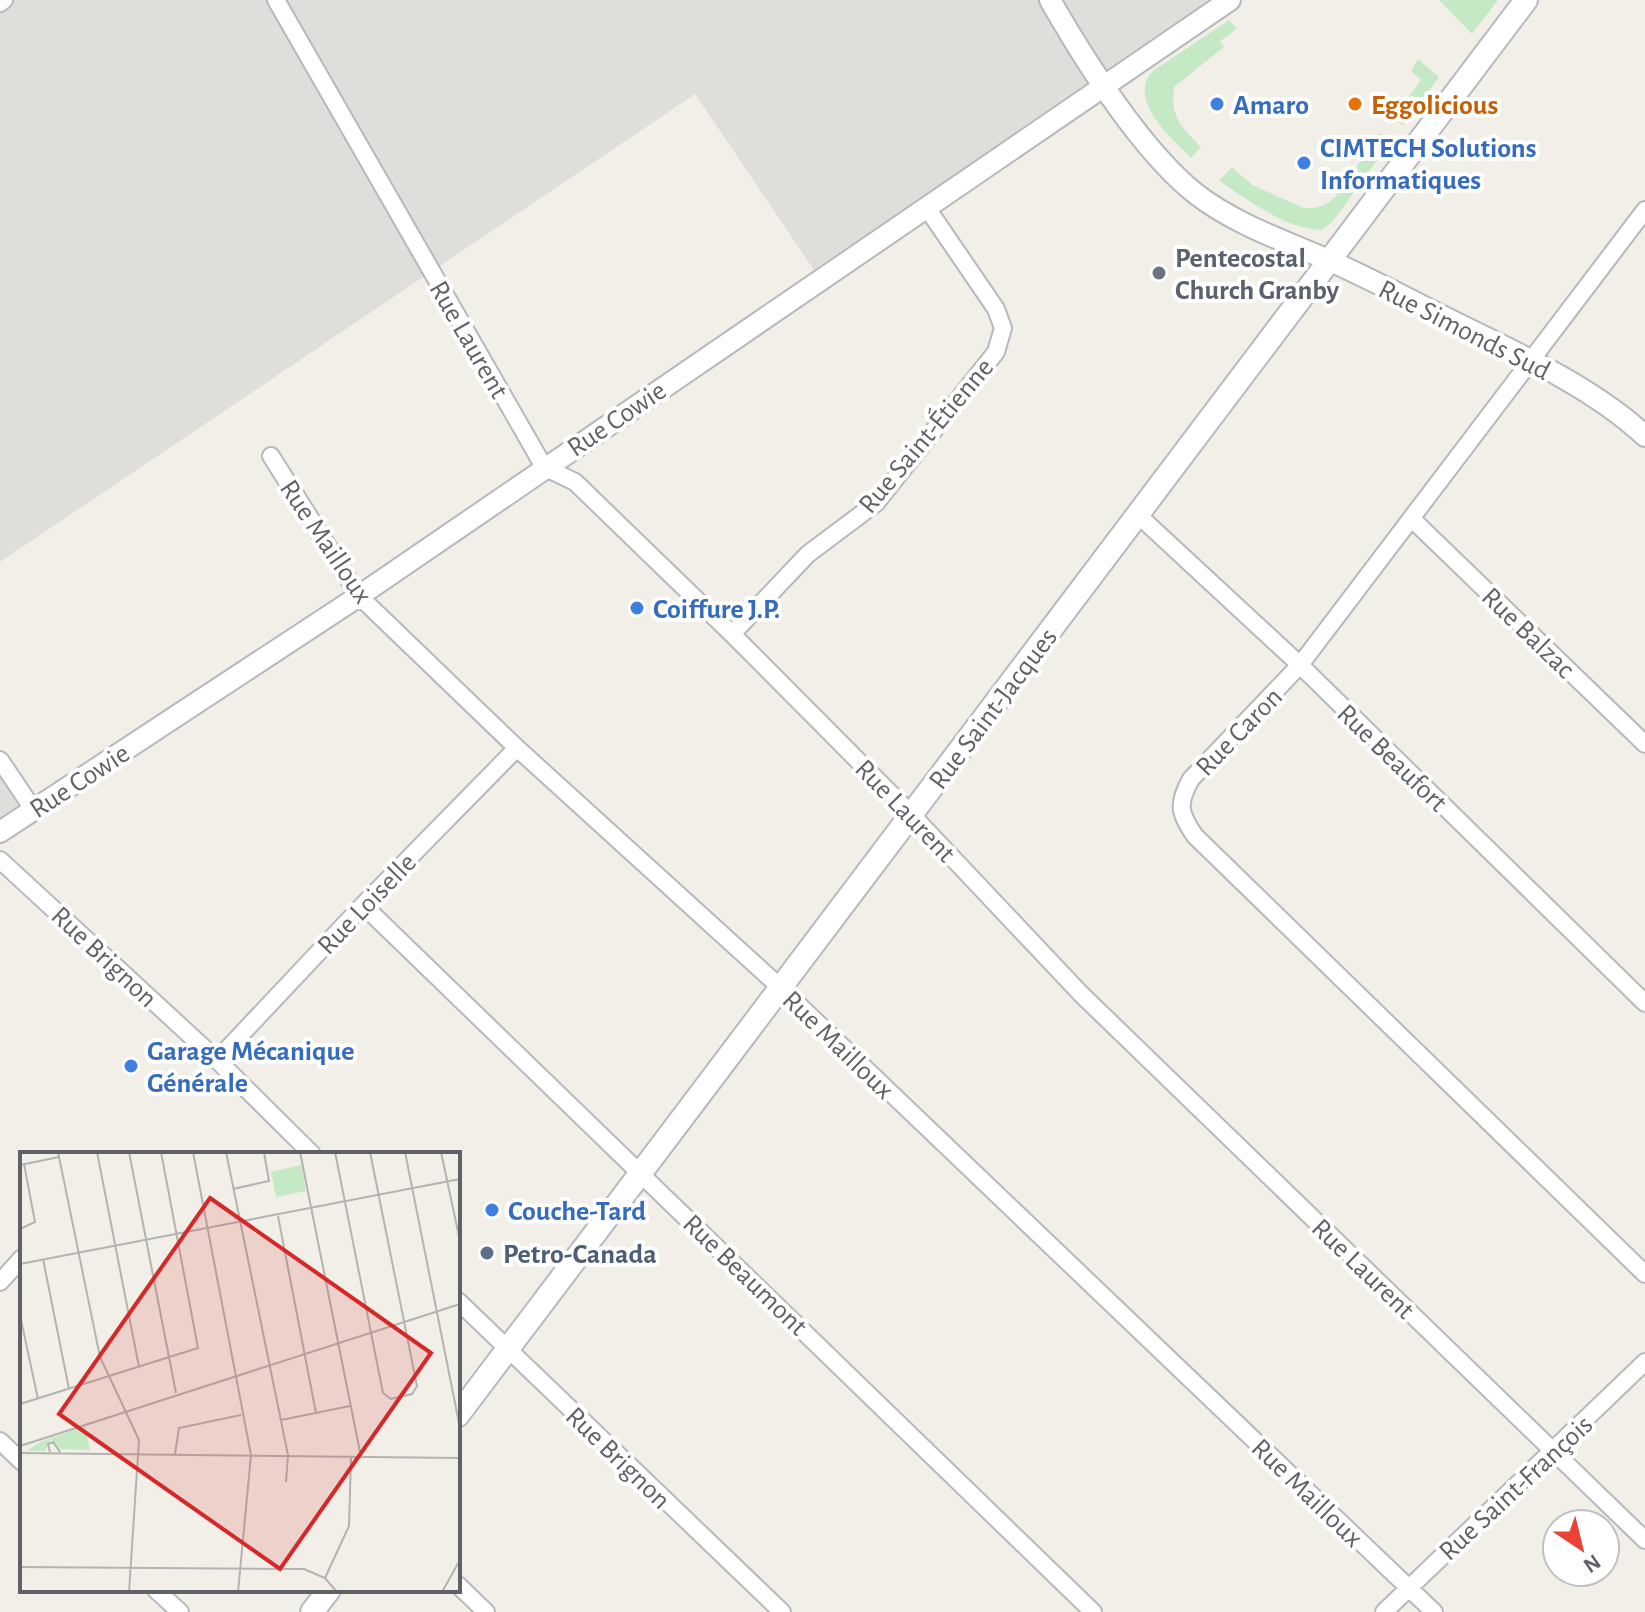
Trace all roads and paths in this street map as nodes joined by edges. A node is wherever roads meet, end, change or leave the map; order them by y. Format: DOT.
graph roads {
  1 [pos="276,0"];
  2 [pos="1050,0"];
  3 [pos="1230,0"];
  4 [pos="1526,0"];
  5 [pos="1105,85"];
  6 [pos="927,208"];
  7 [pos="1645,210"];
  8 [pos="1329,260"];
  9 [pos="1531,360"];
  10 [pos="1645,436"];
  11 [pos="271,456"];
  12 [pos="544,467"];
  13 [pos="1137,514"];
  14 [pos="1412,519"];
  15 [pos="359,596"];
  16 [pos="732,634"];
  17 [pos="1300,665"];
  18 [pos="1645,744"];
  19 [pos="517,748"];
  20 [pos="0,760"];
  21 [pos="33,809"];
  22 [pos="912,815"];
  23 [pos="0,832"];
  24 [pos="0,860"];
  25 [pos="363,905"];
  26 [pos="782,989"];
  27 [pos="1645,1003"];
  28 [pos="217,1060"];
  29 [pos="310,1152"];
  30 [pos="642,1173"];
  31 [pos="20,1260"];
  32 [pos="1645,1274"];
  33 [pos="0,1282"];
  34 [pos="460,1303"];
  35 [pos="506,1350"];
  36 [pos="1645,1362"];
  37 [pos="460,1412"];
  38 [pos="0,1441"];
  39 [pos="1554,1452"];
  40 [pos="20,1460"];
  41 [pos="1645,1540"];
  42 [pos="460,1587"];
  43 [pos="1408,1587"];
  44 [pos="158,1592"];
  45 [pos="327,1592"];
  46 [pos="180,1612"];
  47 [pos="312,1612"];
  48 [pos="486,1612"];
  49 [pos="782,1612"];
  50 [pos="1093,1612"];
  51 [pos="1384,1612"];
  52 [pos="1434,1612"];
  1 -- 12 [label="street, Rue Laurent"];
  2 -- 5 [label="street, Rue Simonds Sud"];
  3 -- 5 [label="street, Rue Cowie"];
  4 -- 8 [label="main road, Rue Saint-Jacques"];
  5 -- 6 [label="street, Rue Cowie"];
  5 -- 8 [label="street, Rue Simonds Sud"];
  6 -- 12 [label="street, Rue Cowie"];
  6 -- 16 [label="street, Rue Saint-Étienne"];
  7 -- 9 [label="street, Rue Caron"];
  8 -- 9 [label="street, Rue Simonds Sud"];
  8 -- 13 [label="main road, Rue Saint-Jacques"];
  9 -- 10 [label="street, Rue Simonds Sud"];
  9 -- 14 [label="street, Rue Caron"];
  11 -- 15 [label="street, Rue Mailloux"];
  12 -- 15 [label="street, Rue Cowie"];
  12 -- 16 [label="street, Rue Laurent"];
  13 -- 17 [label="street, Rue Beaufort"];
  13 -- 22 [label="main road, Rue Saint-Jacques"];
  14 -- 17 [label="street, Rue Caron"];
  14 -- 18 [label="street, Rue Balzac"];
  15 -- 19 [label="street, Rue Mailloux"];
  15 -- 21 [label="street, Rue Cowie"];
  16 -- 22 [label="street, Rue Laurent"];
  17 -- 27 [label="street, Rue Beaufort"];
  17 -- 32 [label="street, Rue Caron"];
  19 -- 25 [label="street, Rue Loiselle"];
  19 -- 26 [label="street, Rue Mailloux"];
  20 -- 21 [label="street"];
  21 -- 23 [label="street, Rue Cowie"];
  22 -- 26 [label="main road, Rue Saint-Jacques"];
  22 -- 39 [label="street, Rue Laurent"];
  24 -- 28 [label="street, Rue Brignon"];
  25 -- 28 [label="street, Rue Loiselle"];
  25 -- 30 [label="street, Rue Beaumont"];
  26 -- 30 [label="main road, Rue Saint-Jacques"];
  26 -- 43 [label="street, Rue Mailloux"];
  28 -- 29 [label="street, Rue Brignon"];
  30 -- 35 [label="main road, Rue Saint-Jacques"];
  30 -- 50 [label="street, Rue Beaumont"];
  31 -- 33 [label="street"];
  34 -- 35 [label="street, Rue Brignon"];
  35 -- 37 [label="main road, Rue Saint-Jacques"];
  35 -- 49 [label="street, Rue Brignon"];
  36 -- 39 [label="street, Rue Saint-François"];
  38 -- 40 [label="street"];
  39 -- 41 [label="street, Rue Laurent"];
  39 -- 43 [label="street, Rue Saint-François"];
  42 -- 48 [label="street"];
  43 -- 51 [label="street, Rue Saint-François"];
  43 -- 52 [label="street, Rue Mailloux"];
  44 -- 46 [label="street"];
  45 -- 47 [label="main road"];
}
